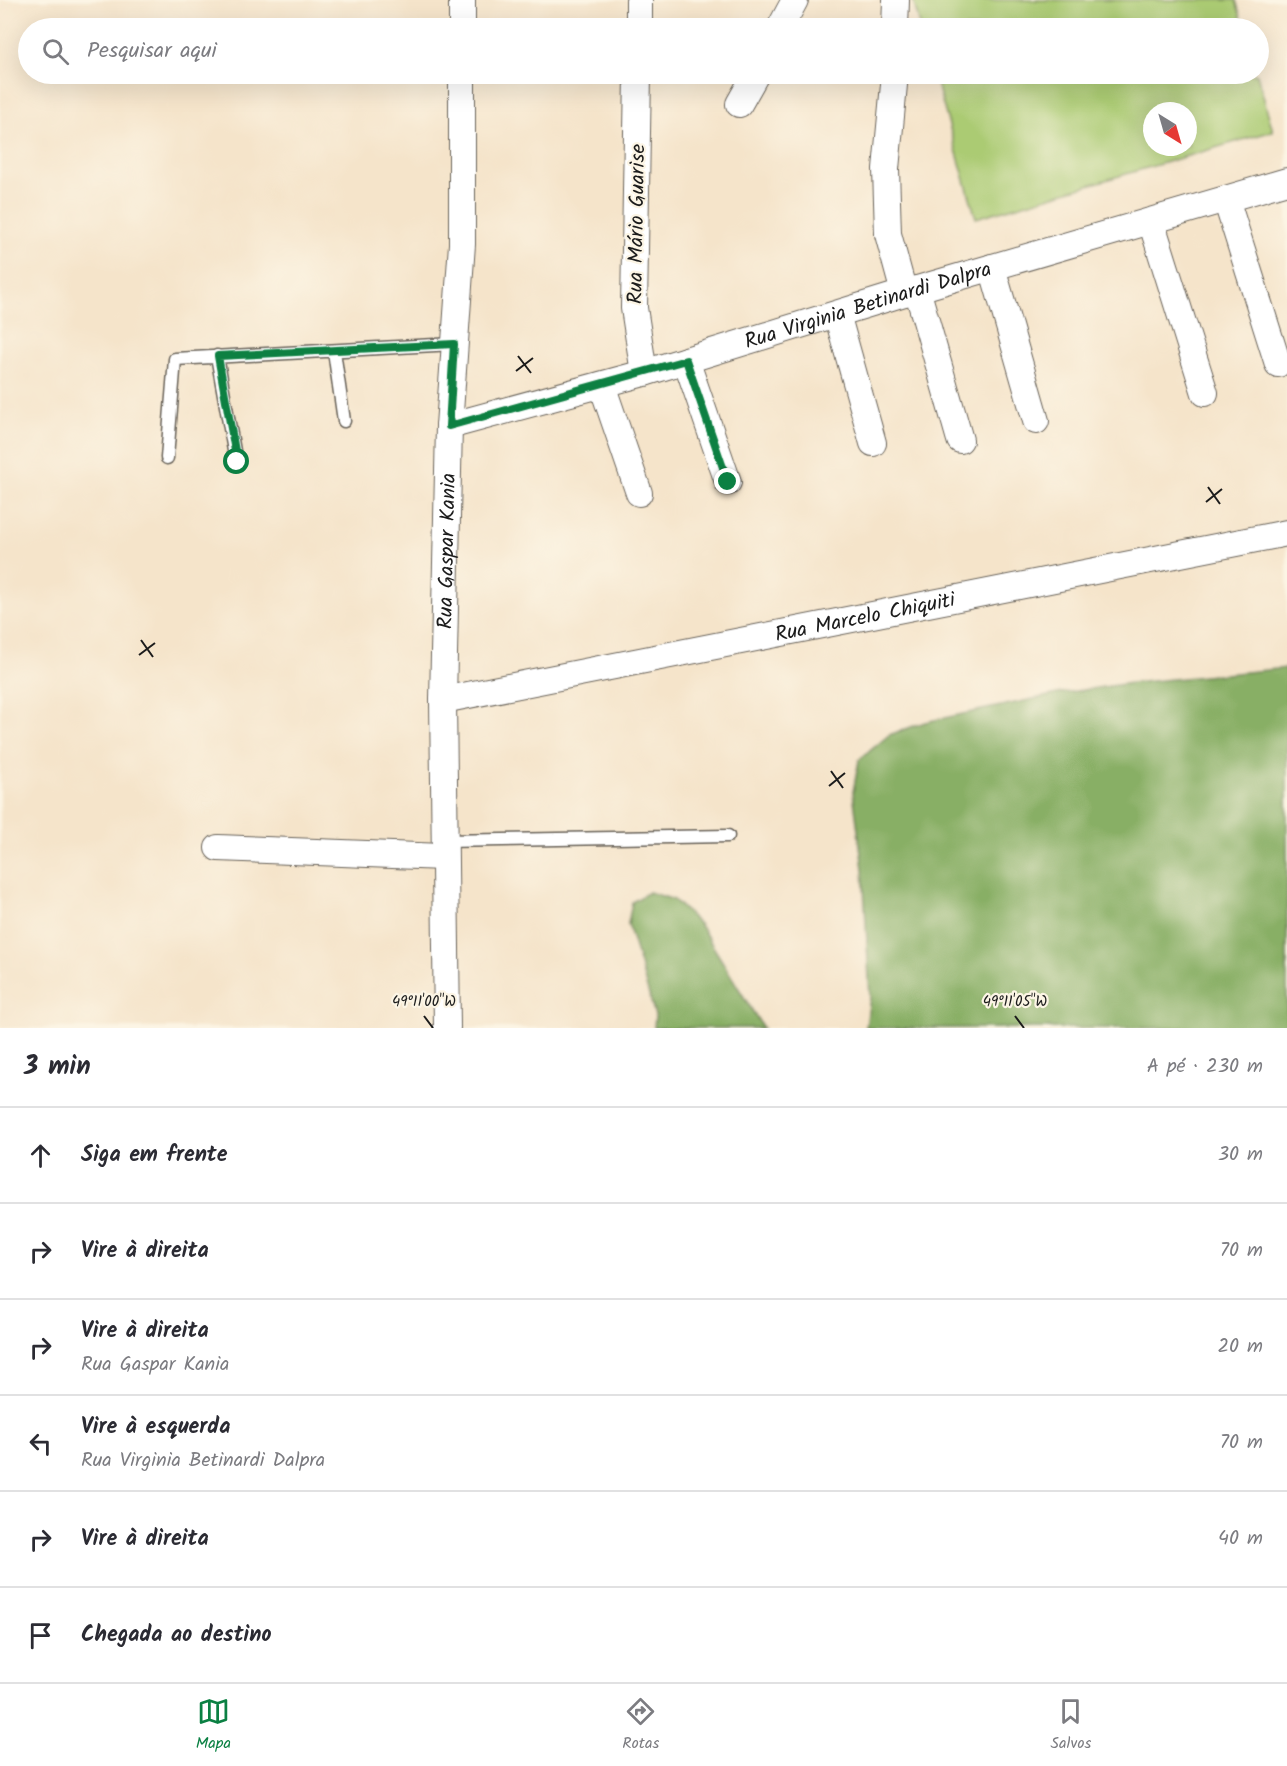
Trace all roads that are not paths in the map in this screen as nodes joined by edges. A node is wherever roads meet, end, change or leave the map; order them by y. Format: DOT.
graph roads {
  1 [pos="462,0"];
  2 [pos="639,0"];
  3 [pos="795,0"];
  4 [pos="896,0"];
  5 [pos="462,18"];
  6 [pos="639,18"];
  7 [pos="785,18"];
  8 [pos="896,18"];
  9 [pos="462,84"];
  10 [pos="638,84"];
  11 [pos="750,84"];
  12 [pos="894,84"];
  13 [pos="739,104"];
  14 [pos="1287,181"];
  15 [pos="1226,199"];
  16 [pos="1151,221"];
  17 [pos="992,267"];
  18 [pos="910,291"];
  19 [pos="837,314"];
  20 [pos="454,344"];
  21 [pos="334,351"];
  22 [pos="218,356"];
  23 [pos="686,360"];
  24 [pos="1278,364"];
  25 [pos="644,373"];
  26 [pos="602,385"];
  27 [pos="1205,393"];
  28 [pos="1036,421"];
  29 [pos="344,422"];
  30 [pos="449,426"];
  31 [pos="960,440"];
  32 [pos="873,443"];
  33 [pos="167,458"];
  34 [pos="237,462"];
  35 [pos="728,482"];
  36 [pos="639,493"];
  37 [pos="1287,533"];
  38 [pos="443,700"];
  39 [pos="728,836"];
  40 [pos="218,848"];
  41 [pos="443,849"];
  42 [pos="447,1028"];
  1 -- 5 [label="street"];
  2 -- 6 [label="street"];
  3 -- 7 [label="street"];
  4 -- 8 [label="street"];
  9 -- 20 [label="street, Rua Gaspar Kania"];
  10 -- 25 [label="street, Rua Mário Guarise"];
  11 -- 13 [label="street"];
  12 -- 18 [label="street"];
  14 -- 15 [label="street, Rua Virginia Betinardi Dalpra"];
  15 -- 16 [label="street, Rua Virginia Betinardi Dalpra"];
  15 -- 24 [label="street"];
  16 -- 17 [label="street, Rua Virginia Betinardi Dalpra"];
  16 -- 27 [label="street"];
  17 -- 18 [label="street, Rua Virginia Betinardi Dalpra"];
  17 -- 28 [label="street"];
  18 -- 19 [label="street, Rua Virginia Betinardi Dalpra"];
  18 -- 31 [label="street"];
  19 -- 23 [label="street, Rua Virginia Betinardi Dalpra"];
  19 -- 32 [label="street"];
  20 -- 21 [label="lane"];
  20 -- 30 [label="street, Rua Gaspar Kania"];
  21 -- 22 [label="lane"];
  21 -- 29 [label="lane"];
  22 -- 33 [label="lane"];
  22 -- 34 [label="lane"];
  23 -- 25 [label="street, Rua Virginia Betinardi Dalpra"];
  23 -- 35 [label="street"];
  25 -- 26 [label="street, Rua Virginia Betinardi Dalpra"];
  26 -- 30 [label="street, Rua Virginia Betinardi Dalpra"];
  26 -- 36 [label="street"];
  30 -- 38 [label="street, Rua Gaspar Kania"];
  37 -- 38 [label="street, Rua Marcelo Chiquiti"];
  38 -- 41 [label="street, Rua Gaspar Kania"];
  39 -- 41 [label="lane"];
  40 -- 41 [label="street"];
  41 -- 42 [label="street, Rua Gaspar Kania"];
}
